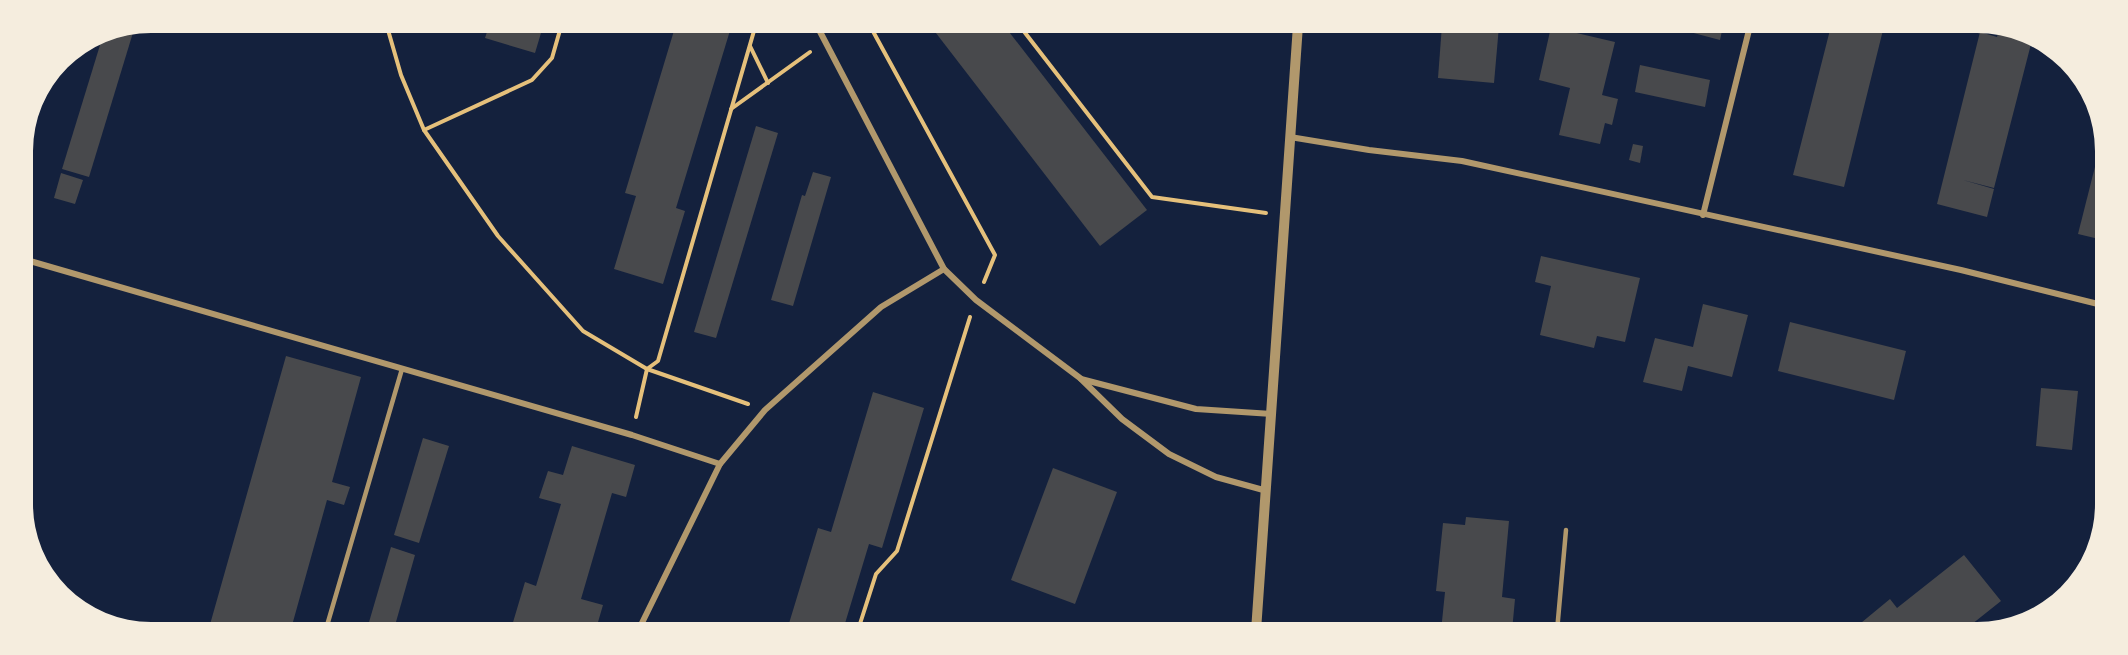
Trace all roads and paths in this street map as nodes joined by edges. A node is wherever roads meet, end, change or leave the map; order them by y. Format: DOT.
graph roads {
  1 [pos="389,33"];
  2 [pos="559,33"];
  3 [pos="753,33"];
  4 [pos="821,33"];
  5 [pos="874,33"];
  6 [pos="1027,33"];
  7 [pos="1297,33"];
  8 [pos="1748,33"];
  9 [pos="826,43"];
  10 [pos="749,45"];
  11 [pos="768,83"];
  12 [pos="730,110"];
  13 [pos="424,130"];
  14 [pos="1288,136"];
  15 [pos="1703,215"];
  16 [pos="1286,216"];
  17 [pos="33,262"];
  18 [pos="944,269"];
  19 [pos="976,300"];
  20 [pos="2095,303"];
  21 [pos="402,369"];
  22 [pos="648,369"];
  23 [pos="1080,378"];
  24 [pos="765,410"];
  25 [pos="1272,414"];
  26 [pos="632,435"];
  27 [pos="720,464"];
  28 [pos="1267,492"];
  29 [pos="1566,530"];
  30 [pos="328,622"];
  31 [pos="642,622"];
  32 [pos="861,622"];
  33 [pos="1257,622"];
  34 [pos="1558,622"];
  1 -- 13 [label="path"];
  2 -- 13 [label="path"];
  3 -- 10 [label="path"];
  4 -- 9 [label="street"];
  5 -- 19 [label="path"];
  6 -- 16 [label="path"];
  7 -- 14 [label="street"];
  8 -- 15 [label="street"];
  9 -- 11 [label="path"];
  9 -- 18 [label="street"];
  10 -- 11 [label="path"];
  10 -- 12 [label="path"];
  11 -- 12 [label="path"];
  12 -- 22 [label="path"];
  13 -- 22 [label="path"];
  14 -- 15 [label="street"];
  14 -- 16 [label="street"];
  15 -- 20 [label="street"];
  16 -- 25 [label="street"];
  17 -- 21 [label="street"];
  18 -- 19 [label="street"];
  18 -- 24 [label="street"];
  19 -- 23 [label="street"];
  19 -- 32 [label="path"];
  21 -- 26 [label="street"];
  21 -- 30 [label="lane"];
  22 -- 24 [label="path"];
  22 -- 26 [label="path"];
  23 -- 25 [label="street"];
  23 -- 28 [label="street"];
  24 -- 27 [label="street"];
  25 -- 28 [label="street"];
  26 -- 27 [label="street"];
  27 -- 31 [label="street"];
  28 -- 33 [label="street"];
  29 -- 34 [label="lane"];
}
